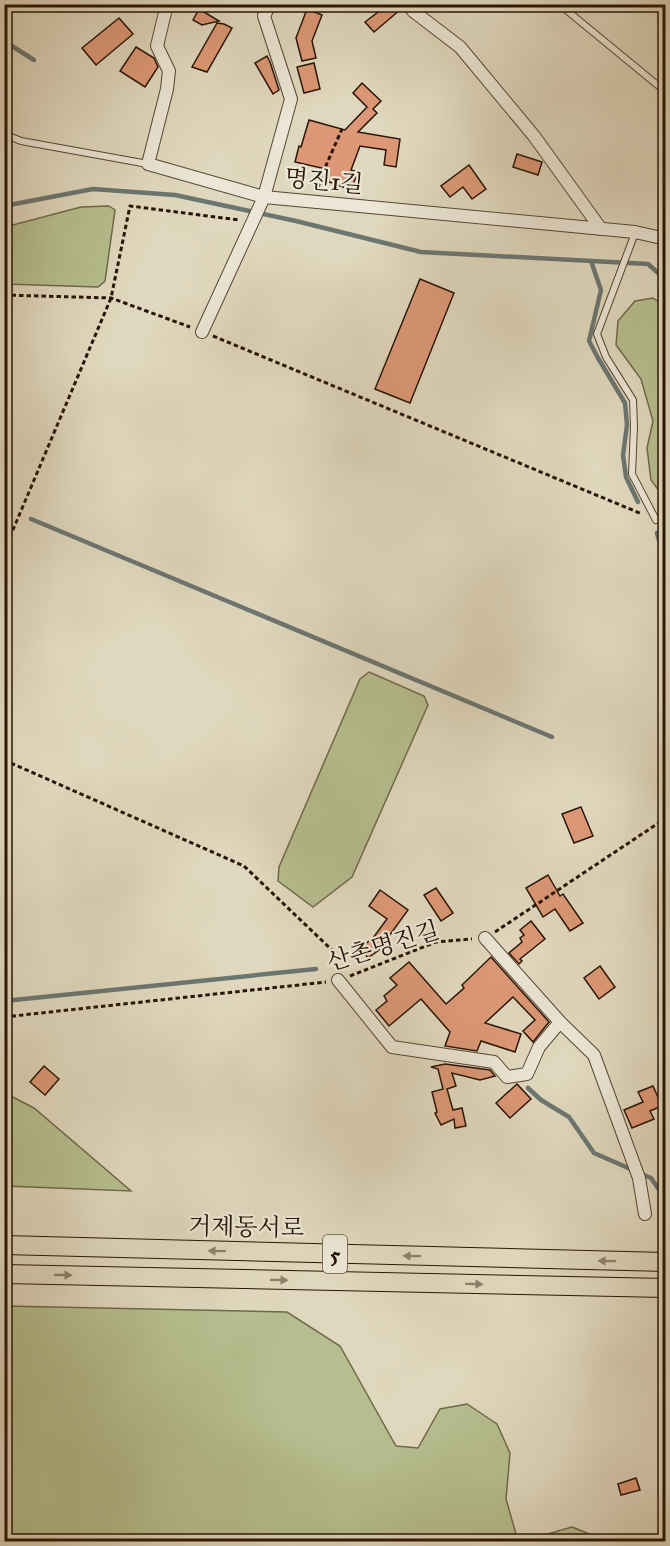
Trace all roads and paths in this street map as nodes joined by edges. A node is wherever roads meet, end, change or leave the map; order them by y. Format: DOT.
graph roads {
  1 [pos="167,4"];
  2 [pos="270,4"];
  3 [pos="408,4"];
  4 [pos="559,4"];
  5 [pos="666,92"];
  6 [pos="342,129"];
  7 [pos="4,134"];
  8 [pos="148,164"];
  9 [pos="264,197"];
  10 [pos="314,202"];
  11 [pos="253,221"];
  12 [pos="601,229"];
  13 [pos="635,232"];
  14 [pos="666,239"];
  15 [pos="4,295"];
  16 [pos="111,298"];
  17 [pos="202,332"];
  18 [pos="656,520"];
  19 [pos="4,550"];
  20 [pos="4,760"];
  21 [pos="666,818"];
  22 [pos="485,938"];
  23 [pos="338,980"];
  24 [pos="4,1017"];
  25 [pos="560,1022"];
  26 [pos="645,1214"];
  27 [pos="4,1245"];
  28 [pos="666,1262"];
  29 [pos="4,1274"];
  30 [pos="666,1288"];
  1 -- 8 [label="street"];
  2 -- 9 [label="street"];
  3 -- 12 [label="street"];
  4 -- 5 [label="lane"];
  6 -- 10 [label="path"];
  7 -- 8 [label="lane"];
  8 -- 9 [label="street, 명진1길"];
  9 -- 10 [label="street, 명진1길"];
  9 -- 11 [label="street"];
  10 -- 12 [label="street, 명진1길"];
  11 -- 16 [label="path"];
  11 -- 17 [label="street"];
  12 -- 13 [label="street, 명진1길"];
  13 -- 14 [label="street, 명진1길"];
  13 -- 18 [label="lane"];
  15 -- 16 [label="path"];
  16 -- 17 [label="path"];
  16 -- 19 [label="path"];
  17 -- 18 [label="path"];
  20 -- 23 [label="path"];
  21 -- 22 [label="path, 산촌명진길"];
  22 -- 23 [label="path, 산촌명진길"];
  22 -- 25 [label="street"];
  23 -- 24 [label="path, 산촌명진길"];
  23 -- 25 [label="street"];
  25 -- 26 [label="street"];
  28 -- 27 [label="main road, 거제동서로 / 5, one-way"];
  29 -- 30 [label="main road, 5, one-way"];
}
